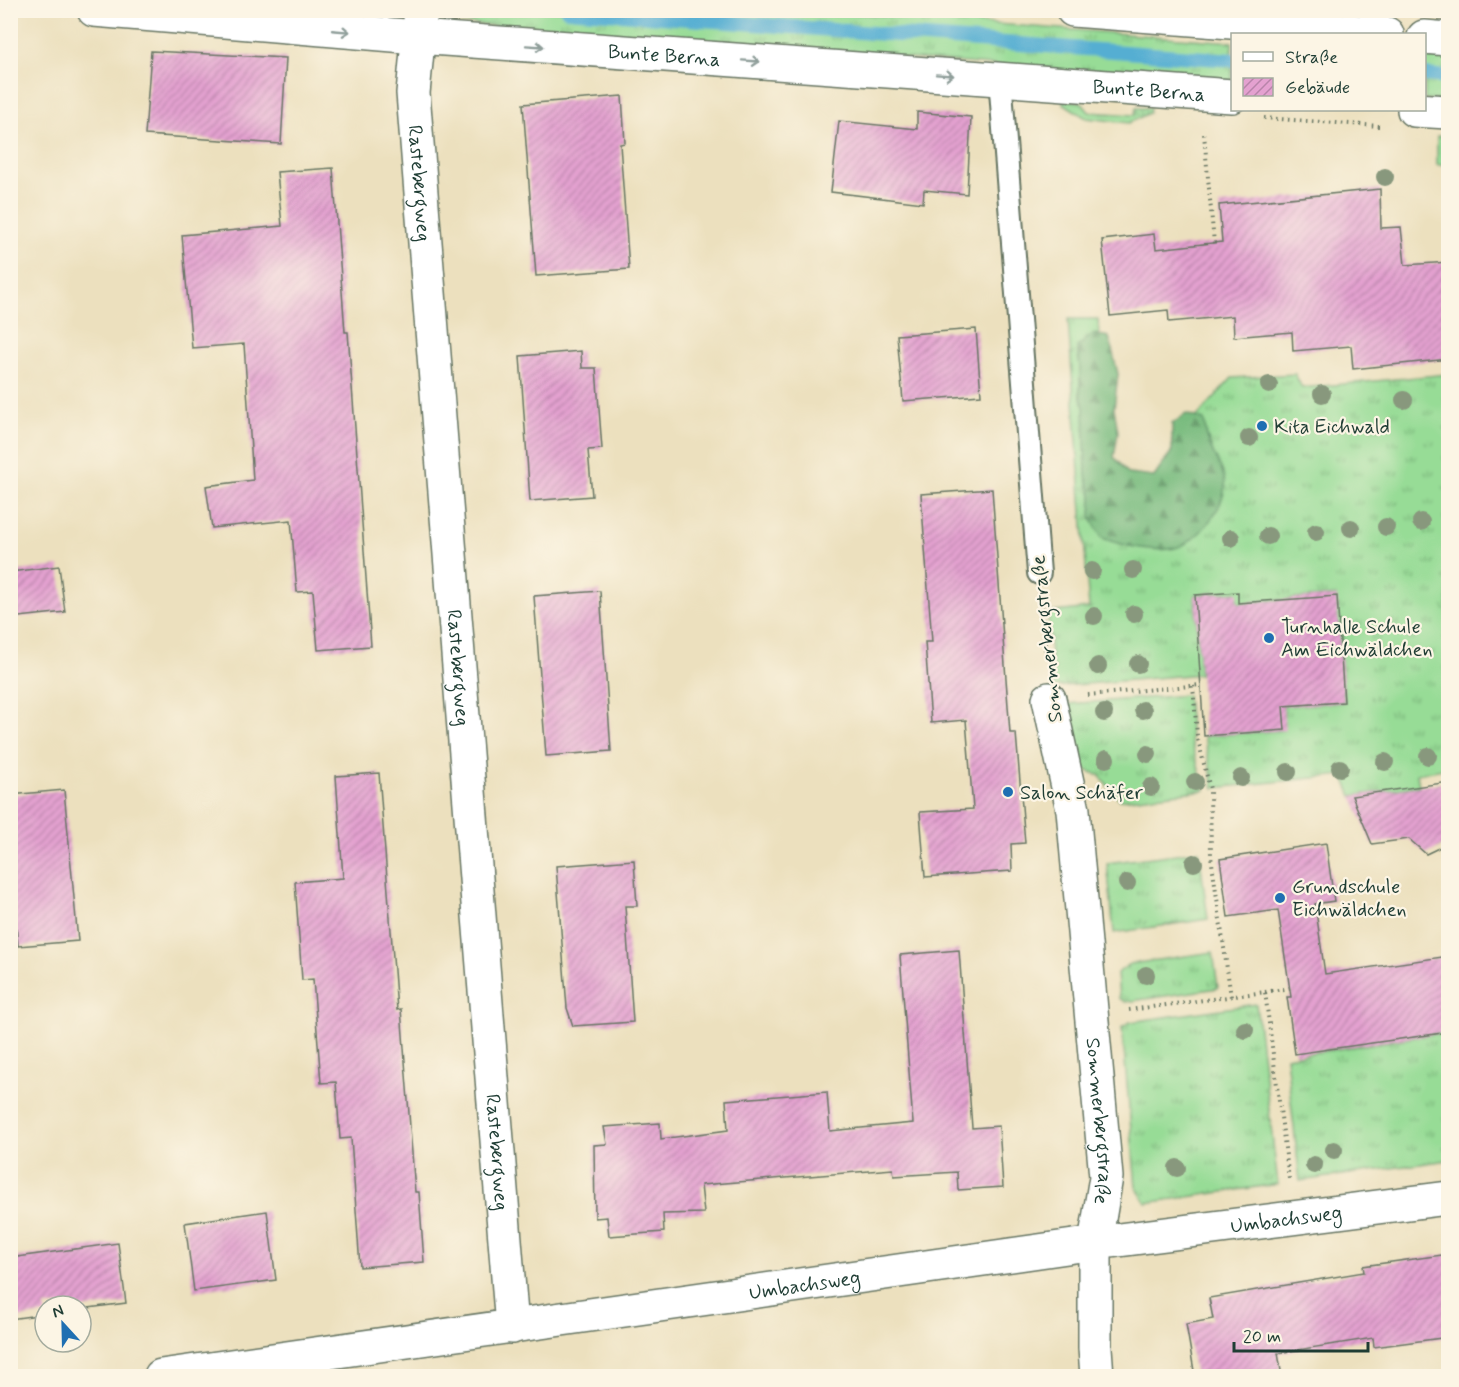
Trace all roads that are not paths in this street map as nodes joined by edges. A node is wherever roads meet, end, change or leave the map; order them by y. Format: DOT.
graph roads {
  1 [pos="94,10"];
  2 [pos="1073,10"];
  3 [pos="419,22"];
  4 [pos="1374,33"];
  5 [pos="1426,37"];
  6 [pos="1449,39"];
  7 [pos="1000,78"];
  8 [pos="1231,96"];
  9 [pos="1426,111"];
  10 [pos="1449,112"];
  11 [pos="1039,573"];
  12 [pos="1049,699"];
  13 [pos="1449,1198"];
  14 [pos="1095,1243"];
  15 [pos="512,1327"];
  16 [pos="160,1377"];
  17 [pos="1097,1377"];
  1 -- 3 [label="street, Bunte Berna, one-way"];
  2 -- 4 [label="street"];
  3 -- 7 [label="street, Bunte Berna, one-way"];
  3 -- 15 [label="street, Rastebergweg"];
  5 -- 6 [label="street"];
  7 -- 8 [label="street, Bunte Berna"];
  7 -- 11 [label="lane, Sommerbergstraße"];
  9 -- 10 [label="street"];
  12 -- 14 [label="street, Sommerbergstraße"];
  13 -- 14 [label="street, Umbachsweg"];
  14 -- 15 [label="street, Umbachsweg"];
  14 -- 17 [label="street, Sommerbergstraße"];
  15 -- 16 [label="street, Umbachsweg"];
}
